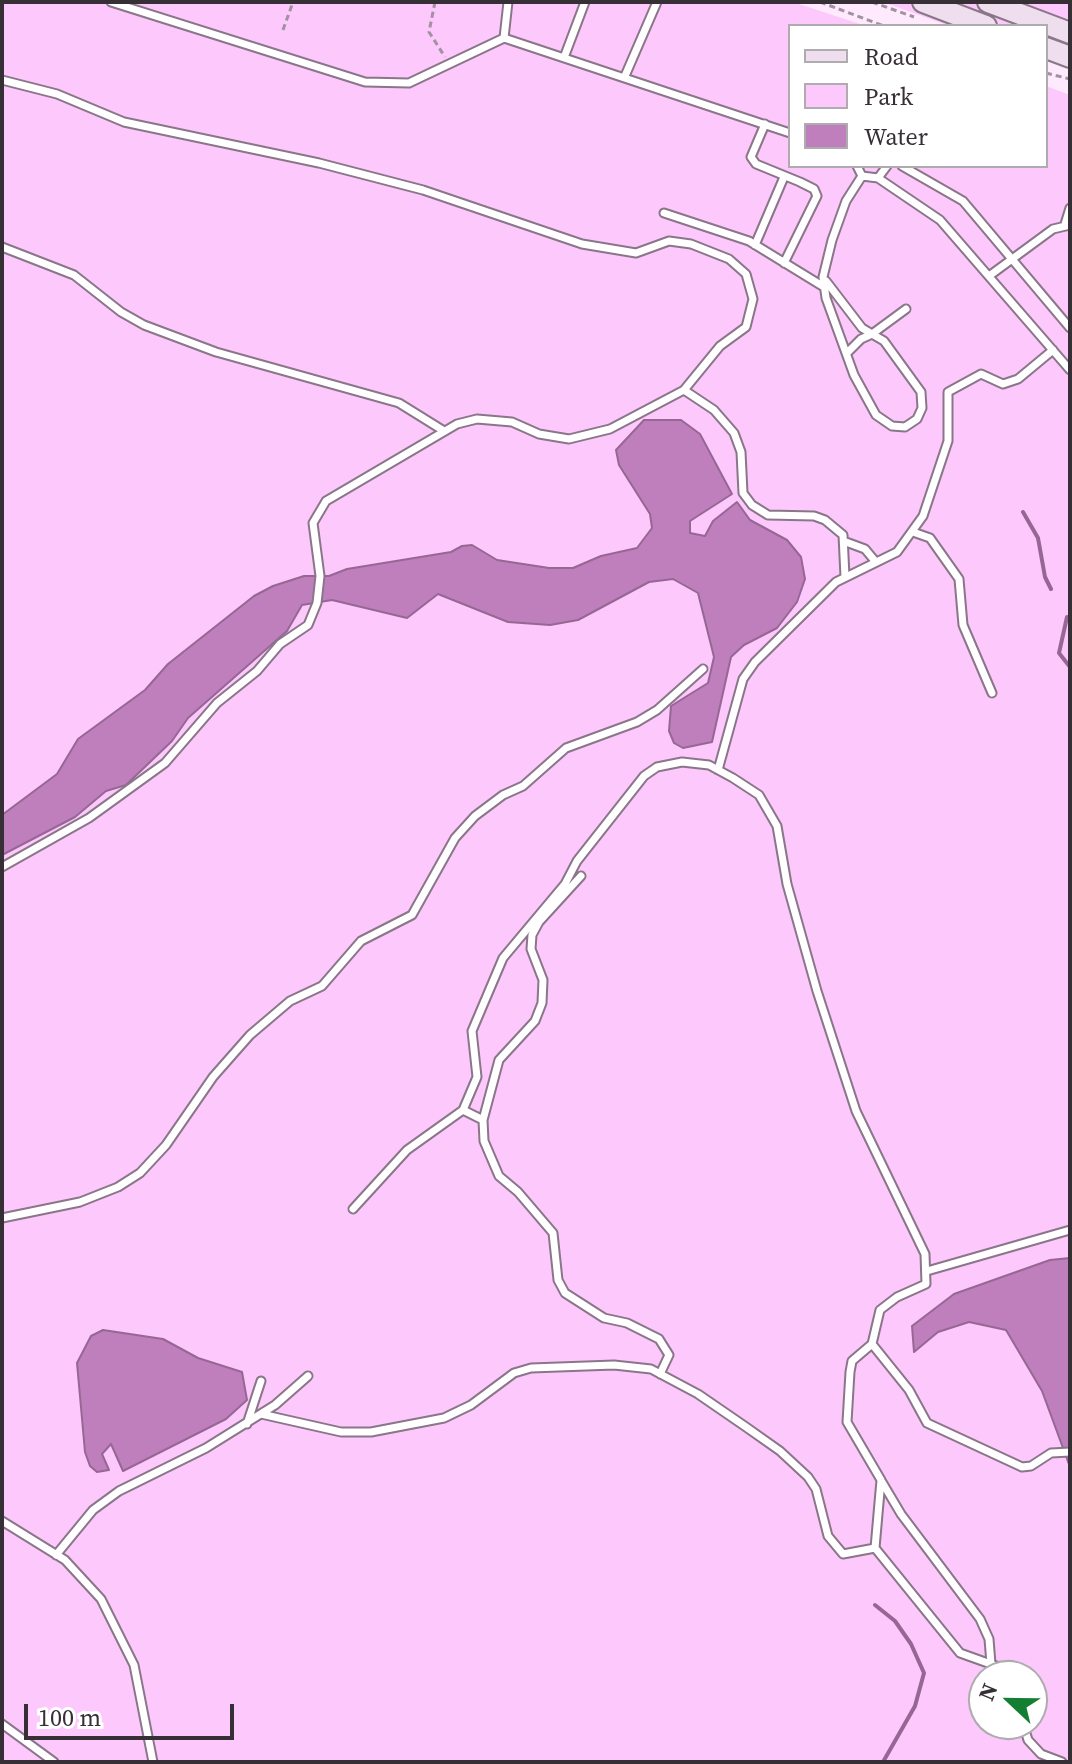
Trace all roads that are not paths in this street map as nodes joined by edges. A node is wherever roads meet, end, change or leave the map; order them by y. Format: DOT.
graph roads {
  1 [pos="111,2"];
  2 [pos="508,2"];
  3 [pos="585,2"];
  4 [pos="657,2"];
  5 [pos="988,2"];
  6 [pos="923,12"];
  7 [pos="977,24"];
  8 [pos="1046,24"];
  9 [pos="1048,25"];
  10 [pos="1070,33"];
  11 [pos="504,38"];
  12 [pos="1048,49"];
  13 [pos="565,55"];
  14 [pos="1070,57"];
  15 [pos="625,76"];
  16 [pos="2,80"];
  17 [pos="765,124"];
  18 [pos="788,132"];
  19 [pos="858,168"];
  20 [pos="886,168"];
  21 [pos="905,168"];
  22 [pos="862,176"];
  23 [pos="784,177"];
  24 [pos="878,178"];
  25 [pos="1070,208"];
  26 [pos="664,213"];
  27 [pos="1067,224"];
  28 [pos="755,245"];
  29 [pos="2,247"];
  30 [pos="1012,260"];
  31 [pos="784,263"];
  32 [pos="989,276"];
  33 [pos="823,277"];
  34 [pos="824,287"];
  35 [pos="906,309"];
  36 [pos="1070,328"];
  37 [pos="872,334"];
  38 [pos="1053,350"];
  39 [pos="848,352"];
  40 [pos="1070,370"];
  41 [pos="684,390"];
  42 [pos="444,431"];
  43 [pos="913,532"];
  44 [pos="846,542"];
  45 [pos="875,561"];
  46 [pos="845,577"];
  47 [pos="703,669"];
  48 [pos="992,693"];
  49 [pos="718,770"];
  50 [pos="2,867"];
  51 [pos="581,876"];
  52 [pos="463,1110"];
  53 [pos="483,1120"];
  54 [pos="353,1209"];
  55 [pos="2,1218"];
  56 [pos="1070,1230"];
  57 [pos="927,1271"];
  58 [pos="872,1344"];
  59 [pos="660,1374"];
  60 [pos="308,1376"];
  61 [pos="261,1381"];
  62 [pos="261,1414"];
  63 [pos="247,1424"];
  64 [pos="1070,1452"];
  65 [pos="881,1480"];
  66 [pos="2,1521"];
  67 [pos="875,1548"];
  68 [pos="56,1555"];
  69 [pos="980,1660"];
  70 [pos="991,1660"];
  71 [pos="2,1724"];
  72 [pos="1028,1740"];
  73 [pos="54,1762"];
  74 [pos="153,1762"];
  75 [pos="1062,1762"];
  1 -- 11 [label="lane"];
  2 -- 11 [label="lane"];
  3 -- 13 [label="lane"];
  4 -- 15 [label="lane"];
  5 -- 8 [label="main road"];
  6 -- 7 [label="main road"];
  9 -- 10 [label="main road"];
  11 -- 13 [label="lane"];
  12 -- 14 [label="main road"];
  13 -- 15 [label="lane"];
  15 -- 17 [label="lane"];
  16 -- 41 [label="lane"];
  17 -- 18 [label="lane"];
  17 -- 23 [label="lane"];
  19 -- 22 [label="lane"];
  20 -- 24 [label="lane"];
  21 -- 30 [label="lane"];
  22 -- 24 [label="lane"];
  22 -- 33 [label="lane"];
  23 -- 28 [label="lane"];
  23 -- 31 [label="lane"];
  24 -- 32 [label="lane"];
  25 -- 27 [label="lane"];
  26 -- 28 [label="lane"];
  27 -- 30 [label="lane"];
  28 -- 31 [label="lane"];
  29 -- 42 [label="lane"];
  30 -- 32 [label="lane"];
  30 -- 36 [label="lane"];
  31 -- 34 [label="lane"];
  32 -- 38 [label="lane"];
  33 -- 34 [label="lane"];
  33 -- 37 [label="lane"];
  34 -- 39 [label="lane"];
  35 -- 37 [label="lane"];
  37 -- 39 [label="lane"];
  37 -- 39 [label="lane"];
  38 -- 40 [label="lane"];
  38 -- 43 [label="lane"];
  41 -- 42 [label="lane"];
  41 -- 44 [label="lane"];
  42 -- 50 [label="lane"];
  43 -- 45 [label="lane"];
  43 -- 48 [label="lane"];
  44 -- 45 [label="lane"];
  44 -- 46 [label="lane"];
  45 -- 46 [label="lane"];
  46 -- 49 [label="lane"];
  47 -- 55 [label="lane"];
  49 -- 52 [label="lane"];
  49 -- 57 [label="lane"];
  51 -- 53 [label="lane"];
  52 -- 53 [label="lane"];
  52 -- 54 [label="lane"];
  53 -- 59 [label="lane"];
  56 -- 57 [label="lane"];
  57 -- 58 [label="lane"];
  58 -- 64 [label="lane"];
  58 -- 65 [label="lane"];
  59 -- 62 [label="lane"];
  59 -- 67 [label="lane"];
  60 -- 62 [label="lane"];
  61 -- 63 [label="lane"];
  62 -- 63 [label="lane"];
  63 -- 68 [label="lane"];
  65 -- 67 [label="lane"];
  65 -- 70 [label="lane"];
  66 -- 68 [label="lane"];
  67 -- 69 [label="lane"];
  68 -- 74 [label="lane"];
  71 -- 73 [label="lane"];
  72 -- 75 [label="lane"];
}
